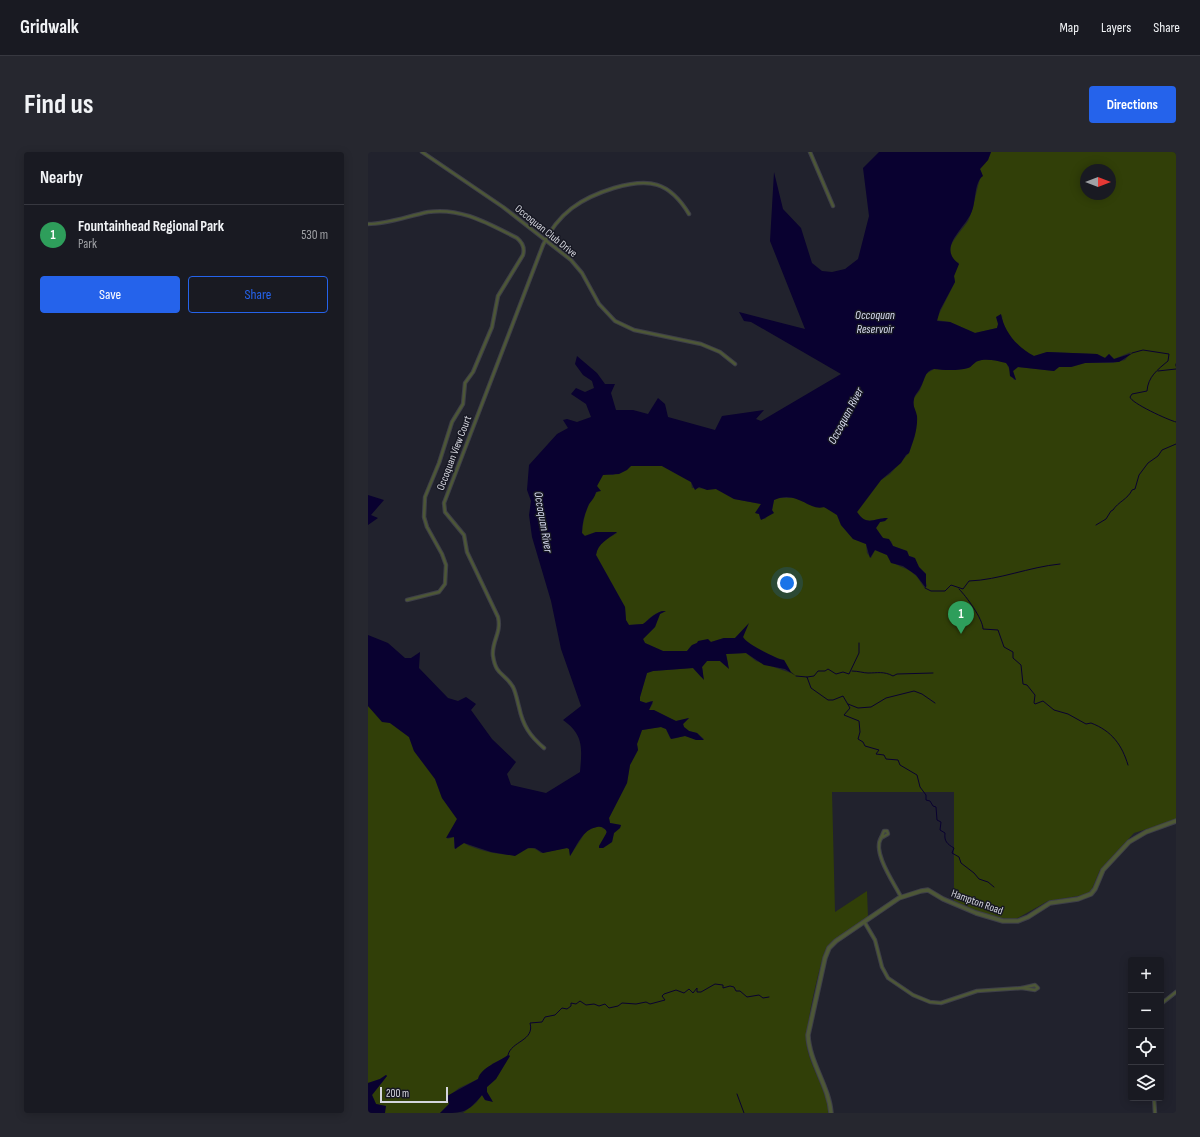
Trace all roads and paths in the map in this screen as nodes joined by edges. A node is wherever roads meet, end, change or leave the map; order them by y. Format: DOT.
graph roads {
  1 [pos="422,152"];
  2 [pos="810,152"];
  3 [pos="833,206"];
  4 [pos="689,214"];
  5 [pos="368,224"];
  6 [pos="546,239"];
  7 [pos="734,364"];
  8 [pos="407,600"];
  9 [pos="544,748"];
  10 [pos="1176,821"];
  11 [pos="881,838"];
  12 [pos="901,897"];
  13 [pos="865,923"];
  14 [pos="1022,988"];
  15 [pos="1176,994"];
  16 [pos="1164,1002"];
  17 [pos="1154,1101"];
  18 [pos="831,1113"];
  19 [pos="1155,1113"];
  1 -- 6 [label="street, Occoquan Club Drive"];
  2 -- 3 [label="street"];
  4 -- 6 [label="street"];
  5 -- 8 [label="street"];
  6 -- 7 [label="street, Occoquan Club Drive"];
  6 -- 9 [label="street, Occoquan View Court"];
  10 -- 12 [label="street, Hampton Road"];
  11 -- 12 [label="street"];
  12 -- 13 [label="street, Hampton Road"];
  13 -- 14 [label="street"];
  13 -- 18 [label="street, Hampton Road"];
  14 -- 14 [label="street"];
  15 -- 16 [label="street"];
  17 -- 19 [label="street"];
}
